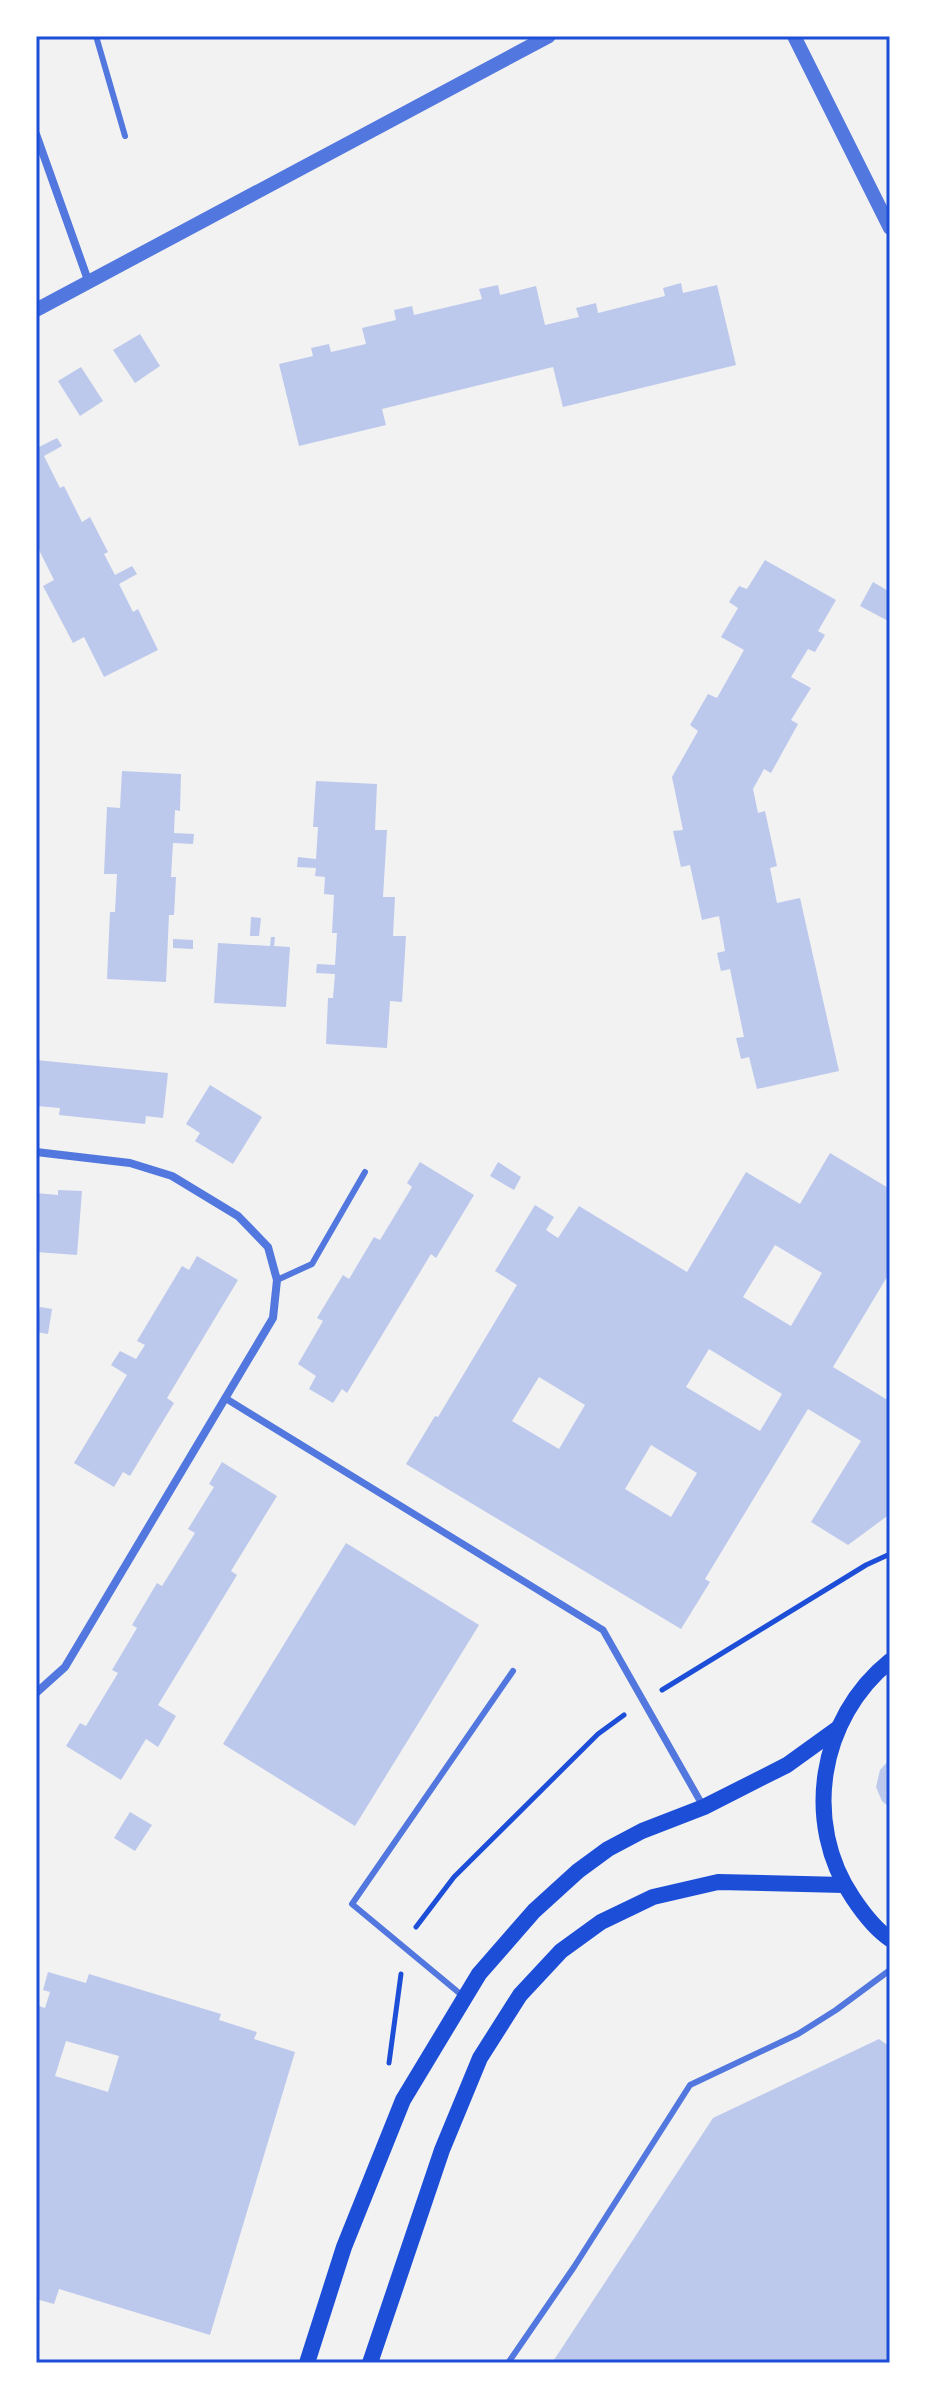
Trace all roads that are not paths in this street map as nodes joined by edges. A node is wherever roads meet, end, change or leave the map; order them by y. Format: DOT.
graph roads {
  1 [pos="96,36"];
  2 [pos="549,36"];
  3 [pos="794,36"];
  4 [pos="36,134"];
  5 [pos="125,136"];
  6 [pos="890,228"];
  7 [pos="89,283"];
  8 [pos="36,310"];
  9 [pos="36,1152"];
  10 [pos="365,1172"];
  11 [pos="277,1280"];
  12 [pos="225,1398"];
  13 [pos="890,1661"];
  14 [pos="513,1671"];
  15 [pos="36,1693"];
  16 [pos="837,1729"];
  17 [pos="704,1807"];
  18 [pos="844,1885"];
  19 [pos="890,1939"];
  20 [pos="890,1970"];
  21 [pos="464,1997"];
  22 [pos="307,2363"];
  23 [pos="370,2363"];
  24 [pos="508,2363"];
  1 -- 5 [label="lane"];
  2 -- 7 [label="street"];
  3 -- 6 [label="street"];
  4 -- 7 [label="street"];
  7 -- 8 [label="street"];
  9 -- 11 [label="street"];
  10 -- 11 [label="lane"];
  11 -- 12 [label="street"];
  12 -- 15 [label="street"];
  12 -- 17 [label="street"];
  13 -- 16 [label="main road"];
  14 -- 21 [label="lane"];
  16 -- 17 [label="main road"];
  16 -- 18 [label="main road"];
  17 -- 21 [label="main road"];
  18 -- 19 [label="main road"];
  18 -- 23 [label="main road"];
  20 -- 24 [label="lane"];
  21 -- 22 [label="main road"];
}
